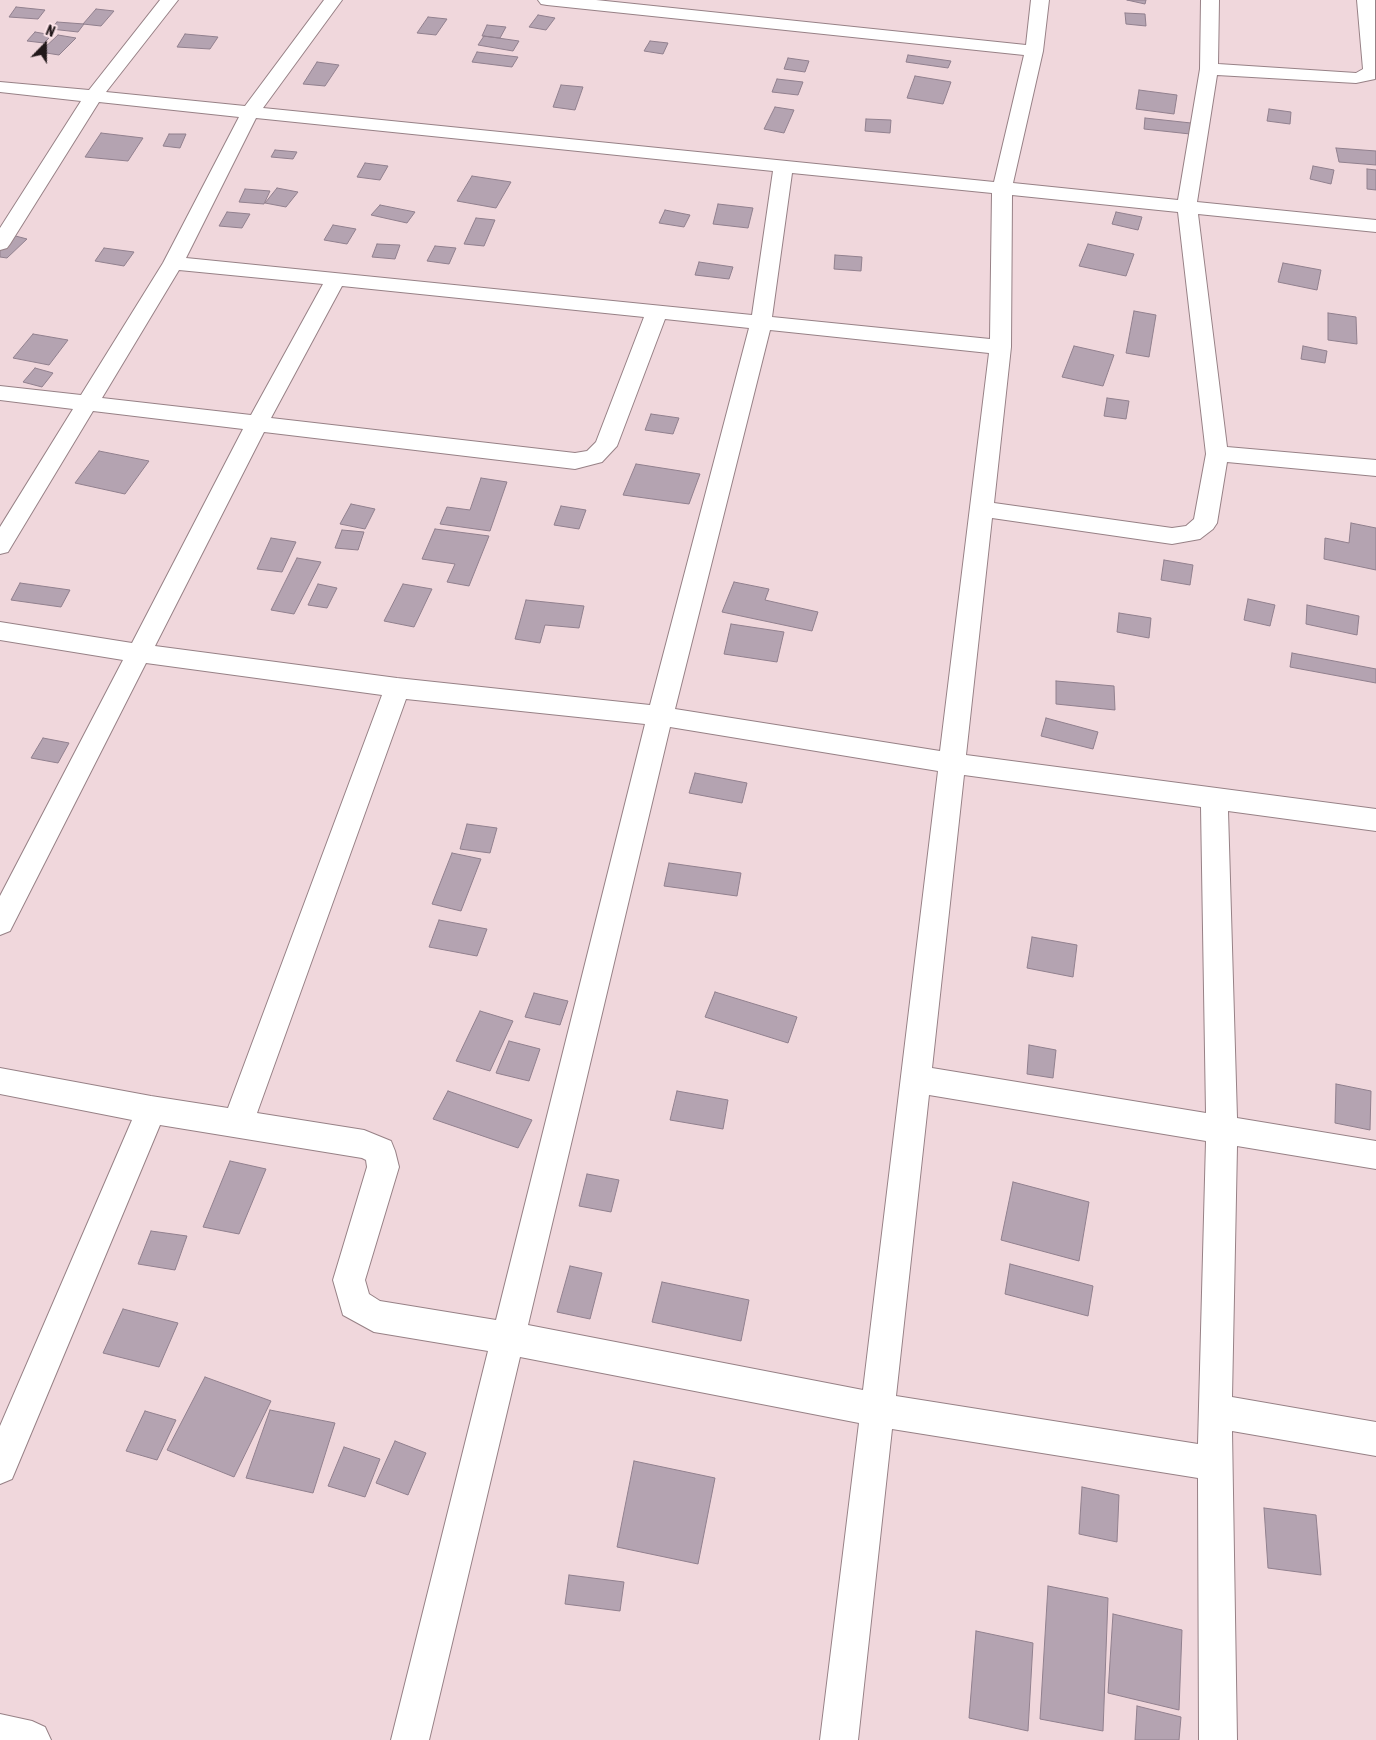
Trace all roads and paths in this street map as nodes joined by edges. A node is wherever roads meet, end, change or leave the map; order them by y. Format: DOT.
graph roads {
  1 [pos="169,0"];
  2 [pos="332,0"];
  3 [pos="547,0"];
  4 [pos="1040,0"];
  5 [pos="1210,0"];
  6 [pos="1366,0"];
  7 [pos="1034,51"];
  8 [pos="1209,69"];
  9 [pos="0,87"];
  10 [pos="93,97"];
  11 [pos="251,111"];
  12 [pos="783,165"];
  13 [pos="1002,188"];
  14 [pos="1187,206"];
  15 [pos="1376,226"];
  16 [pos="0,244"];
  17 [pos="173,263"];
  18 [pos="336,280"];
  19 [pos="657,312"];
  20 [pos="761,324"];
  21 [pos="1000,347"];
  22 [pos="0,393"];
  23 [pos="88,402"];
  24 [pos="258,422"];
  25 [pos="1217,454"];
  26 [pos="1376,468"];
  27 [pos="982,509"];
  28 [pos="0,546"];
  29 [pos="0,631"];
  30 [pos="139,653"];
  31 [pos="397,688"];
  32 [pos="660,716"];
  33 [pos="952,763"];
  34 [pos="1214,800"];
  35 [pos="1376,820"];
  36 [pos="0,923"];
  37 [pos="916,1080"];
  38 [pos="0,1081"];
  39 [pos="151,1110"];
  40 [pos="238,1123"];
  41 [pos="1222,1130"];
  42 [pos="1376,1155"];
  43 [pos="509,1338"];
  44 [pos="878,1410"];
  45 [pos="1215,1411"];
  46 [pos="1376,1439"];
  47 [pos="1216,1464"];
  48 [pos="0,1467"];
  49 [pos="0,1733"];
  50 [pos="32,1740"];
  51 [pos="410,1740"];
  52 [pos="839,1740"];
  53 [pos="1218,1740"];
  1 -- 10 [label="street"];
  2 -- 11 [label="street"];
  3 -- 7 [label="street"];
  4 -- 7 [label="street"];
  5 -- 8 [label="street"];
  6 -- 8 [label="street"];
  7 -- 13 [label="street"];
  8 -- 14 [label="street"];
  9 -- 10 [label="street"];
  10 -- 11 [label="street"];
  10 -- 16 [label="street"];
  11 -- 12 [label="street"];
  11 -- 17 [label="street"];
  12 -- 13 [label="street"];
  12 -- 20 [label="street"];
  13 -- 14 [label="street"];
  13 -- 21 [label="street"];
  14 -- 15 [label="street"];
  14 -- 25 [label="street"];
  17 -- 18 [label="street"];
  17 -- 23 [label="street"];
  18 -- 19 [label="street"];
  18 -- 24 [label="street"];
  19 -- 20 [label="street"];
  19 -- 24 [label="street"];
  20 -- 21 [label="street"];
  20 -- 32 [label="street"];
  21 -- 27 [label="street"];
  22 -- 23 [label="street"];
  23 -- 24 [label="street"];
  23 -- 28 [label="street"];
  24 -- 30 [label="street"];
  25 -- 26 [label="street"];
  25 -- 27 [label="street"];
  27 -- 33 [label="street"];
  29 -- 30 [label="street"];
  30 -- 31 [label="street"];
  30 -- 36 [label="street"];
  31 -- 32 [label="street"];
  31 -- 40 [label="street"];
  32 -- 33 [label="street"];
  32 -- 43 [label="street"];
  33 -- 34 [label="street"];
  33 -- 37 [label="street"];
  34 -- 35 [label="street"];
  34 -- 41 [label="street"];
  37 -- 41 [label="street"];
  37 -- 44 [label="street"];
  38 -- 39 [label="street"];
  39 -- 40 [label="street"];
  39 -- 48 [label="street"];
  40 -- 43 [label="street"];
  41 -- 42 [label="street"];
  41 -- 45 [label="street"];
  43 -- 44 [label="street"];
  43 -- 51 [label="street"];
  44 -- 47 [label="street"];
  44 -- 52 [label="street"];
  45 -- 46 [label="street"];
  45 -- 47 [label="street"];
  47 -- 53 [label="street"];
  49 -- 50 [label="street"];
}
